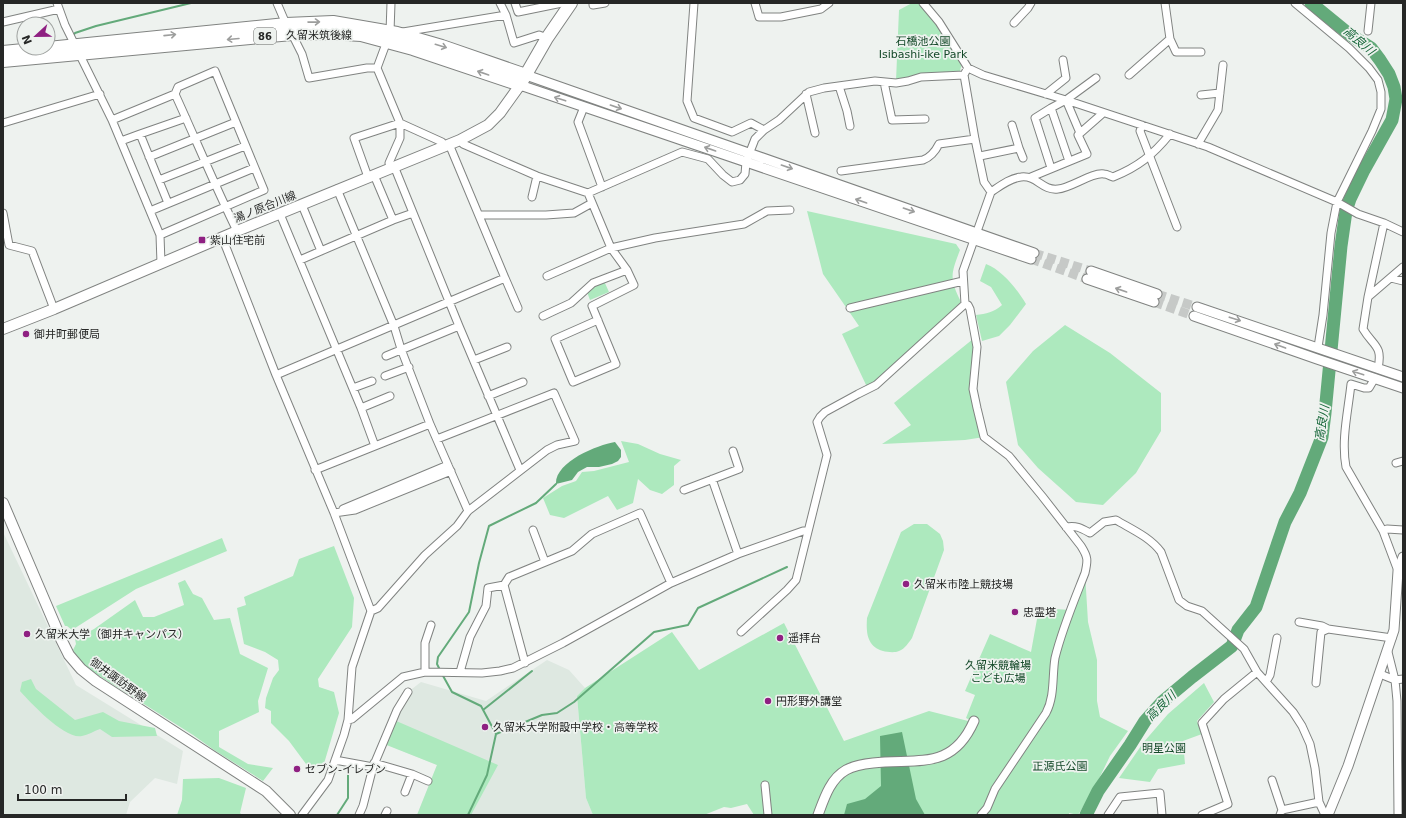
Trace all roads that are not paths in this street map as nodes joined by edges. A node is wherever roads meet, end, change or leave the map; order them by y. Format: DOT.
graph roads {
  1 [pos="277,3"];
  2 [pos="391,3"];
  3 [pos="500,3"];
  4 [pos="515,3"];
  5 [pos="593,3"];
  6 [pos="605,3"];
  7 [pos="694,3"];
  8 [pos="755,3"];
  9 [pos="829,3"];
  10 [pos="923,3"];
  11 [pos="1031,3"];
  12 [pos="1165,3"];
  13 [pos="1295,3"];
  14 [pos="1371,3"];
  15 [pos="566,4"];
  16 [pos="58,6"];
  17 [pos="506,16"];
  18 [pos="3,22"];
  19 [pos="1014,24"];
  20 [pos="289,29"];
  21 [pos="1368,30"];
  22 [pos="392,35"];
  23 [pos="547,38"];
  24 [pos="1170,39"];
  25 [pos="56,48"];
  26 [pos="76,49"];
  27 [pos="16,51"];
  28 [pos="3,52"];
  29 [pos="1202,52"];
  30 [pos="1063,60"];
  31 [pos="3,61"];
  32 [pos="1222,65"];
  33 [pos="377,68"];
  34 [pos="968,68"];
  35 [pos="964,75"];
  36 [pos="1129,76"];
  37 [pos="1096,78"];
  38 [pos="523,80"];
  39 [pos="884,82"];
  40 [pos="839,86"];
  41 [pos="100,94"];
  42 [pos="175,94"];
  43 [pos="806,94"];
  44 [pos="1046,94"];
  45 [pos="1220,94"];
  46 [pos="1200,95"];
  47 [pos="1066,100"];
  48 [pos="584,107"];
  49 [pos="1051,108"];
  50 [pos="1103,113"];
  51 [pos="186,118"];
  52 [pos="925,119"];
  53 [pos="112,120"];
  54 [pos="236,122"];
  55 [pos="3,123"];
  56 [pos="400,123"];
  57 [pos="1012,125"];
  58 [pos="1142,125"];
  59 [pos="850,126"];
  60 [pos="764,130"];
  61 [pos="815,133"];
  62 [pos="1080,133"];
  63 [pos="140,134"];
  64 [pos="1170,134"];
  65 [pos="195,138"];
  66 [pos="975,139"];
  67 [pos="460,140"];
  68 [pos="121,141"];
  69 [pos="1198,144"];
  70 [pos="447,145"];
  71 [pos="245,146"];
  72 [pos="1018,148"];
  73 [pos="980,156"];
  74 [pos="1149,156"];
  75 [pos="150,157"];
  76 [pos="748,158"];
  77 [pos="1023,158"];
  78 [pos="1069,161"];
  79 [pos="205,162"];
  80 [pos="392,167"];
  81 [pos="254,168"];
  82 [pos="1051,168"];
  83 [pos="841,171"];
  84 [pos="371,176"];
  85 [pos="537,176"];
  86 [pos="1031,177"];
  87 [pos="159,180"];
  88 [pos="215,184"];
  89 [pos="602,187"];
  90 [pos="337,189"];
  91 [pos="992,192"];
  92 [pos="588,193"];
  93 [pos="532,197"];
  94 [pos="1337,202"];
  95 [pos="168,203"];
  96 [pos="592,203"];
  97 [pos="302,205"];
  98 [pos="225,207"];
  99 [pos="790,210"];
  100 [pos="150,211"];
  101 [pos="3,213"];
  102 [pos="413,213"];
  103 [pos="280,214"];
  104 [pos="479,215"];
  105 [pos="393,220"];
  106 [pos="1384,223"];
  107 [pos="1177,227"];
  108 [pos="237,231"];
  109 [pos="1403,232"];
  110 [pos="160,234"];
  111 [pos="357,236"];
  112 [pos="222,237"];
  113 [pos="976,237"];
  114 [pos="611,248"];
  115 [pos="321,251"];
  116 [pos="1033,256"];
  117 [pos="300,260"];
  118 [pos="161,262"];
  119 [pos="1403,267"];
  120 [pos="627,270"];
  121 [pos="1089,275"];
  122 [pos="547,276"];
  123 [pos="505,278"];
  124 [pos="1391,278"];
  125 [pos="963,281"];
  126 [pos="1403,281"];
  127 [pos="1368,297"];
  128 [pos="1156,298"];
  129 [pos="448,302"];
  130 [pos="965,304"];
  131 [pos="518,308"];
  132 [pos="850,308"];
  133 [pos="54,309"];
  134 [pos="543,316"];
  135 [pos="598,320"];
  136 [pos="394,326"];
  137 [pos="458,326"];
  138 [pos="3,329"];
  139 [pos="507,346"];
  140 [pos="1318,347"];
  141 [pos="401,349"];
  142 [pos="337,350"];
  143 [pos="386,356"];
  144 [pos="474,360"];
  145 [pos="409,367"];
  146 [pos="1378,368"];
  147 [pos="276,375"];
  148 [pos="384,376"];
  149 [pos="1403,377"];
  150 [pos="1375,378"];
  151 [pos="372,381"];
  152 [pos="523,382"];
  153 [pos="353,388"];
  154 [pos="1403,388"];
  155 [pos="390,396"];
  156 [pos="488,396"];
  157 [pos="361,408"];
  158 [pos="496,416"];
  159 [pos="430,424"];
  160 [pos="437,439"];
  161 [pos="375,446"];
  162 [pos="733,451"];
  163 [pos="449,468"];
  164 [pos="315,470"];
  165 [pos="520,470"];
  166 [pos="712,479"];
  167 [pos="684,490"];
  168 [pos="3,503"];
  169 [pos="468,511"];
  170 [pos="334,513"];
  171 [pos="1066,527"];
  172 [pos="533,530"];
  173 [pos="1403,530"];
  174 [pos="807,531"];
  175 [pos="1383,531"];
  176 [pos="738,554"];
  177 [pos="1403,556"];
  178 [pos="545,562"];
  179 [pos="1398,571"];
  180 [pos="671,583"];
  181 [pos="504,585"];
  182 [pos="1400,589"];
  183 [pos="371,611"];
  184 [pos="1299,622"];
  185 [pos="431,625"];
  186 [pos="1328,629"];
  187 [pos="741,632"];
  188 [pos="1278,638"];
  189 [pos="1392,638"];
  190 [pos="1388,652"];
  191 [pos="525,662"];
  192 [pos="425,672"];
  193 [pos="460,672"];
  194 [pos="1257,672"];
  195 [pos="1380,674"];
  196 [pos="1403,679"];
  197 [pos="1395,680"];
  198 [pos="1266,682"];
  199 [pos="1316,683"];
  200 [pos="408,692"];
  201 [pos="348,720"];
  202 [pos="974,721"];
  203 [pos="335,760"];
  204 [pos="373,765"];
  205 [pos="1400,772"];
  206 [pos="412,774"];
  207 [pos="1272,780"];
  208 [pos="428,781"];
  209 [pos="765,784"];
  210 [pos="405,792"];
  211 [pos="1319,802"];
  212 [pos="1281,813"];
  213 [pos="290,815"];
  214 [pos="302,815"];
  215 [pos="359,815"];
  216 [pos="768,815"];
  217 [pos="818,815"];
  218 [pos="981,815"];
  219 [pos="1108,815"];
  220 [pos="1162,815"];
  221 [pos="1202,815"];
  222 [pos="1325,815"];
  223 [pos="1328,815"];
  224 [pos="1398,815"];
  1 -- 20 [label="street"];
  2 -- 22 [label="street"];
  3 -- 17 [label="street"];
  4 -- 15 [label="street"];
  5 -- 6 [label="street"];
  7 -- 60 [label="street"];
  8 -- 9 [label="street"];
  10 -- 34 [label="street"];
  11 -- 19 [label="street"];
  12 -- 24 [label="street"];
  13 -- 94 [label="street"];
  14 -- 21 [label="street"];
  15 -- 23 [label="main road"];
  16 -- 18 [label="street"];
  16 -- 26 [label="street"];
  17 -- 22 [label="street"];
  17 -- 23 [label="street"];
  20 -- 22 [label="main road, 久留米筑後線 / 86"];
  20 -- 26 [label="main road, 久留米筑後線 / 86"];
  20 -- 33 [label="street"];
  22 -- 33 [label="street"];
  22 -- 38 [label="main road, 久留米筑後線 / 86"];
  23 -- 38 [label="main road"];
  24 -- 29 [label="street"];
  24 -- 36 [label="street"];
  25 -- 26 [label="main road, 久留米筑後線 / 86"];
  26 -- 31 [label="main road, 久留米筑後線 / 86"];
  26 -- 41 [label="street"];
  27 -- 28 [label="main road"];
  30 -- 44 [label="street"];
  32 -- 45 [label="street"];
  33 -- 56 [label="street"];
  34 -- 35 [label="street"];
  34 -- 44 [label="street"];
  35 -- 39 [label="street"];
  35 -- 66 [label="street"];
  37 -- 47 [label="street"];
  48 -- 38 [label="street, one-way"];
  38 -- 67 [label="main road, 湯ノ原合川線"];
  38 -- 76 [label="street, one-way"];
  39 -- 40 [label="street"];
  39 -- 52 [label="street"];
  40 -- 43 [label="street"];
  40 -- 59 [label="street"];
  41 -- 53 [label="street"];
  41 -- 55 [label="street"];
  42 -- 51 [label="street"];
  42 -- 53 [label="street"];
  42 -- 54 [label="street"];
  43 -- 60 [label="street"];
  43 -- 61 [label="street"];
  44 -- 47 [label="street"];
  45 -- 46 [label="street"];
  45 -- 69 [label="street"];
  47 -- 49 [label="street"];
  47 -- 50 [label="street"];
  47 -- 62 [label="street"];
  76 -- 48 [label="street, one-way"];
  48 -- 89 [label="street"];
  49 -- 78 [label="street"];
  49 -- 82 [label="street"];
  50 -- 58 [label="street"];
  50 -- 62 [label="street"];
  51 -- 63 [label="street"];
  51 -- 65 [label="street"];
  53 -- 68 [label="street"];
  54 -- 65 [label="street"];
  54 -- 71 [label="street"];
  56 -- 70 [label="street"];
  56 -- 80 [label="street"];
  56 -- 84 [label="street"];
  57 -- 72 [label="street"];
  58 -- 64 [label="street"];
  58 -- 74 [label="street"];
  60 -- 76 [label="street"];
  62 -- 78 [label="street"];
  63 -- 68 [label="street"];
  63 -- 75 [label="street"];
  64 -- 69 [label="street"];
  64 -- 74 [label="street"];
  65 -- 75 [label="street"];
  65 -- 79 [label="street"];
  66 -- 73 [label="street"];
  66 -- 83 [label="street"];
  67 -- 70 [label="main road, 湯ノ原合川線"];
  67 -- 85 [label="street"];
  68 -- 100 [label="street"];
  69 -- 94 [label="street"];
  70 -- 80 [label="main road, 湯ノ原合川線"];
  70 -- 104 [label="street"];
  71 -- 79 [label="street"];
  71 -- 81 [label="street"];
  72 -- 73 [label="street"];
  72 -- 77 [label="street"];
  73 -- 91 [label="street"];
  74 -- 86 [label="street"];
  74 -- 107 [label="street"];
  75 -- 87 [label="street"];
  76 -- 89 [label="street"];
  76 -- 113 [label="street"];
  78 -- 82 [label="street"];
  79 -- 87 [label="street"];
  79 -- 88 [label="street"];
  80 -- 84 [label="main road, 湯ノ原合川線"];
  80 -- 102 [label="street"];
  81 -- 88 [label="street"];
  81 -- 98 [label="street"];
  82 -- 86 [label="street"];
  84 -- 90 [label="main road, 湯ノ原合川線"];
  84 -- 105 [label="street"];
  85 -- 92 [label="street"];
  85 -- 93 [label="street"];
  86 -- 91 [label="street"];
  87 -- 95 [label="street"];
  88 -- 95 [label="street"];
  88 -- 98 [label="street"];
  89 -- 92 [label="street"];
  90 -- 97 [label="main road, 湯ノ原合川線"];
  90 -- 111 [label="street"];
  91 -- 113 [label="street"];
  92 -- 96 [label="street"];
  94 -- 106 [label="street"];
  94 -- 140 [label="street"];
  95 -- 100 [label="street"];
  96 -- 104 [label="street"];
  96 -- 114 [label="street"];
  97 -- 103 [label="main road, 湯ノ原合川線"];
  97 -- 115 [label="street"];
  98 -- 108 [label="street"];
  98 -- 110 [label="street"];
  99 -- 114 [label="street"];
  100 -- 110 [label="street"];
  101 -- 133 [label="street"];
  102 -- 105 [label="street"];
  102 -- 129 [label="street"];
  103 -- 108 [label="main road, 湯ノ原合川線"];
  103 -- 117 [label="street"];
  104 -- 123 [label="street"];
  105 -- 111 [label="street"];
  106 -- 109 [label="street"];
  106 -- 127 [label="street"];
  108 -- 112 [label="main road, 湯ノ原合川線"];
  110 -- 118 [label="street"];
  111 -- 115 [label="street"];
  111 -- 136 [label="street"];
  112 -- 118 [label="main road, 湯ノ原合川線"];
  112 -- 147 [label="street"];
  113 -- 116 [label="street"];
  113 -- 125 [label="street"];
  114 -- 120 [label="street"];
  114 -- 122 [label="street"];
  115 -- 117 [label="street"];
  117 -- 142 [label="street"];
  118 -- 133 [label="main road, 湯ノ原合川線"];
  119 -- 124 [label="street"];
  120 -- 134 [label="street"];
  120 -- 135 [label="street"];
  121 -- 128 [label="street"];
  123 -- 129 [label="street"];
  123 -- 131 [label="street"];
  124 -- 126 [label="street"];
  124 -- 127 [label="street"];
  125 -- 130 [label="street"];
  125 -- 132 [label="street"];
  127 -- 146 [label="street"];
  129 -- 136 [label="street"];
  129 -- 137 [label="street"];
  130 -- 171 [label="street"];
  130 -- 174 [label="street"];
  133 -- 138 [label="main road, 湯ノ原合川線"];
  135 -- 135 [label="street"];
  136 -- 141 [label="street"];
  136 -- 142 [label="street"];
  137 -- 141 [label="street"];
  137 -- 144 [label="street"];
  139 -- 144 [label="street"];
  140 -- 146 [label="street"];
  150 -- 140 [label="street, one-way"];
  141 -- 143 [label="street"];
  141 -- 145 [label="street"];
  142 -- 147 [label="street"];
  142 -- 153 [label="street"];
  144 -- 156 [label="street"];
  145 -- 148 [label="street"];
  145 -- 159 [label="street"];
  146 -- 149 [label="street"];
  147 -- 164 [label="street"];
  150 -- 154 [label="street"];
  150 -- 175 [label="street"];
  151 -- 153 [label="street"];
  152 -- 156 [label="street"];
  153 -- 157 [label="street"];
  155 -- 157 [label="street"];
  156 -- 158 [label="street"];
  157 -- 161 [label="street"];
  158 -- 160 [label="street"];
  158 -- 165 [label="street"];
  158 -- 165 [label="street"];
  159 -- 160 [label="street"];
  159 -- 161 [label="street"];
  160 -- 163 [label="street"];
  161 -- 164 [label="street"];
  162 -- 166 [label="street"];
  163 -- 169 [label="street"];
  163 -- 170 [label="street"];
  164 -- 170 [label="street"];
  165 -- 169 [label="street"];
  166 -- 167 [label="street"];
  166 -- 176 [label="street"];
  168 -- 213 [label="main road, 御井諏訪野線"];
  169 -- 183 [label="street"];
  170 -- 183 [label="street"];
  171 -- 194 [label="street"];
  171 -- 218 [label="street"];
  172 -- 178 [label="street"];
  173 -- 175 [label="street"];
  174 -- 176 [label="street"];
  174 -- 187 [label="street"];
  175 -- 179 [label="street"];
  176 -- 180 [label="street"];
  177 -- 179 [label="street"];
  178 -- 180 [label="street"];
  178 -- 181 [label="street"];
  179 -- 182 [label="street"];
  180 -- 191 [label="street"];
  181 -- 191 [label="street"];
  181 -- 193 [label="street"];
  182 -- 189 [label="street"];
  183 -- 201 [label="street"];
  184 -- 186 [label="street"];
  185 -- 192 [label="street"];
  186 -- 189 [label="street"];
  186 -- 199 [label="street"];
  188 -- 198 [label="street"];
  189 -- 190 [label="street"];
  190 -- 195 [label="street"];
  190 -- 197 [label="street"];
  191 -- 193 [label="street"];
  192 -- 193 [label="street"];
  192 -- 201 [label="street"];
  194 -- 198 [label="street"];
  194 -- 221 [label="street"];
  195 -- 197 [label="street"];
  195 -- 223 [label="street"];
  196 -- 197 [label="street"];
  197 -- 205 [label="street"];
  198 -- 211 [label="street"];
  200 -- 204 [label="street"];
  201 -- 203 [label="street"];
  202 -- 217 [label="street"];
  203 -- 204 [label="street"];
  203 -- 214 [label="street"];
  204 -- 206 [label="street"];
  204 -- 215 [label="street"];
  205 -- 224 [label="street"];
  206 -- 208 [label="street"];
  206 -- 210 [label="street"];
  207 -- 212 [label="street"];
  209 -- 216 [label="street"];
  211 -- 212 [label="street"];
  211 -- 222 [label="street"];
  219 -- 220 [label="street"];
}
